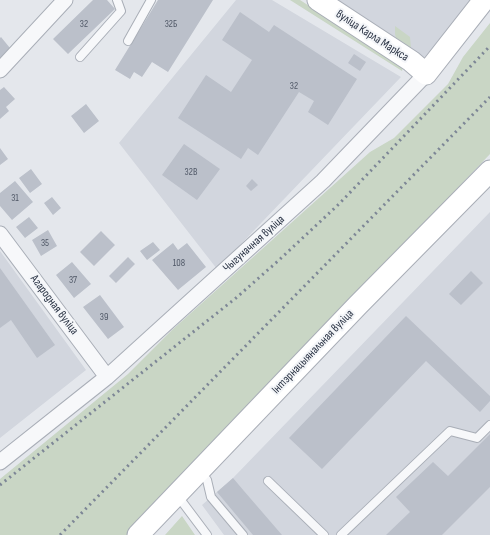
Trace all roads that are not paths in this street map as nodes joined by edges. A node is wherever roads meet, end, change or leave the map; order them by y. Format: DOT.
graph roads {
  1 [pos="65,0"];
  2 [pos="117,0"];
  3 [pos="151,0"];
  4 [pos="318,0"];
  5 [pos="484,0"];
  6 [pos="128,42"];
  7 [pos="80,57"];
  8 [pos="0,70"];
  9 [pos="426,74"];
  10 [pos="490,171"];
  11 [pos="0,234"];
  12 [pos="107,377"];
  13 [pos="490,425"];
  14 [pos="0,462"];
  15 [pos="198,471"];
  16 [pos="268,481"];
  17 [pos="177,494"];
  18 [pos="138,535"];
  19 [pos="207,535"];
  20 [pos="243,535"];
  21 [pos="324,535"];
  22 [pos="341,535"];
  1 -- 8 [label="street"];
  2 -- 7 [label="lane"];
  3 -- 6 [label="lane"];
  4 -- 9 [label="street, вуліца Карла Маркса"];
  5 -- 9 [label="street, Чыгуначная вуліца"];
  9 -- 12 [label="street, Чыгуначная вуліца"];
  10 -- 15 [label="street, Інтэрнацыянальная вуліца"];
  11 -- 12 [label="street, Агародная вуліца"];
  12 -- 14 [label="street, Чыгуначная вуліца"];
  13 -- 22 [label="lane"];
  15 -- 17 [label="street, Інтэрнацыянальная вуліца"];
  15 -- 20 [label="lane"];
  16 -- 21 [label="lane"];
  17 -- 18 [label="street, Інтэрнацыянальная вуліца"];
  17 -- 19 [label="lane"];
}
